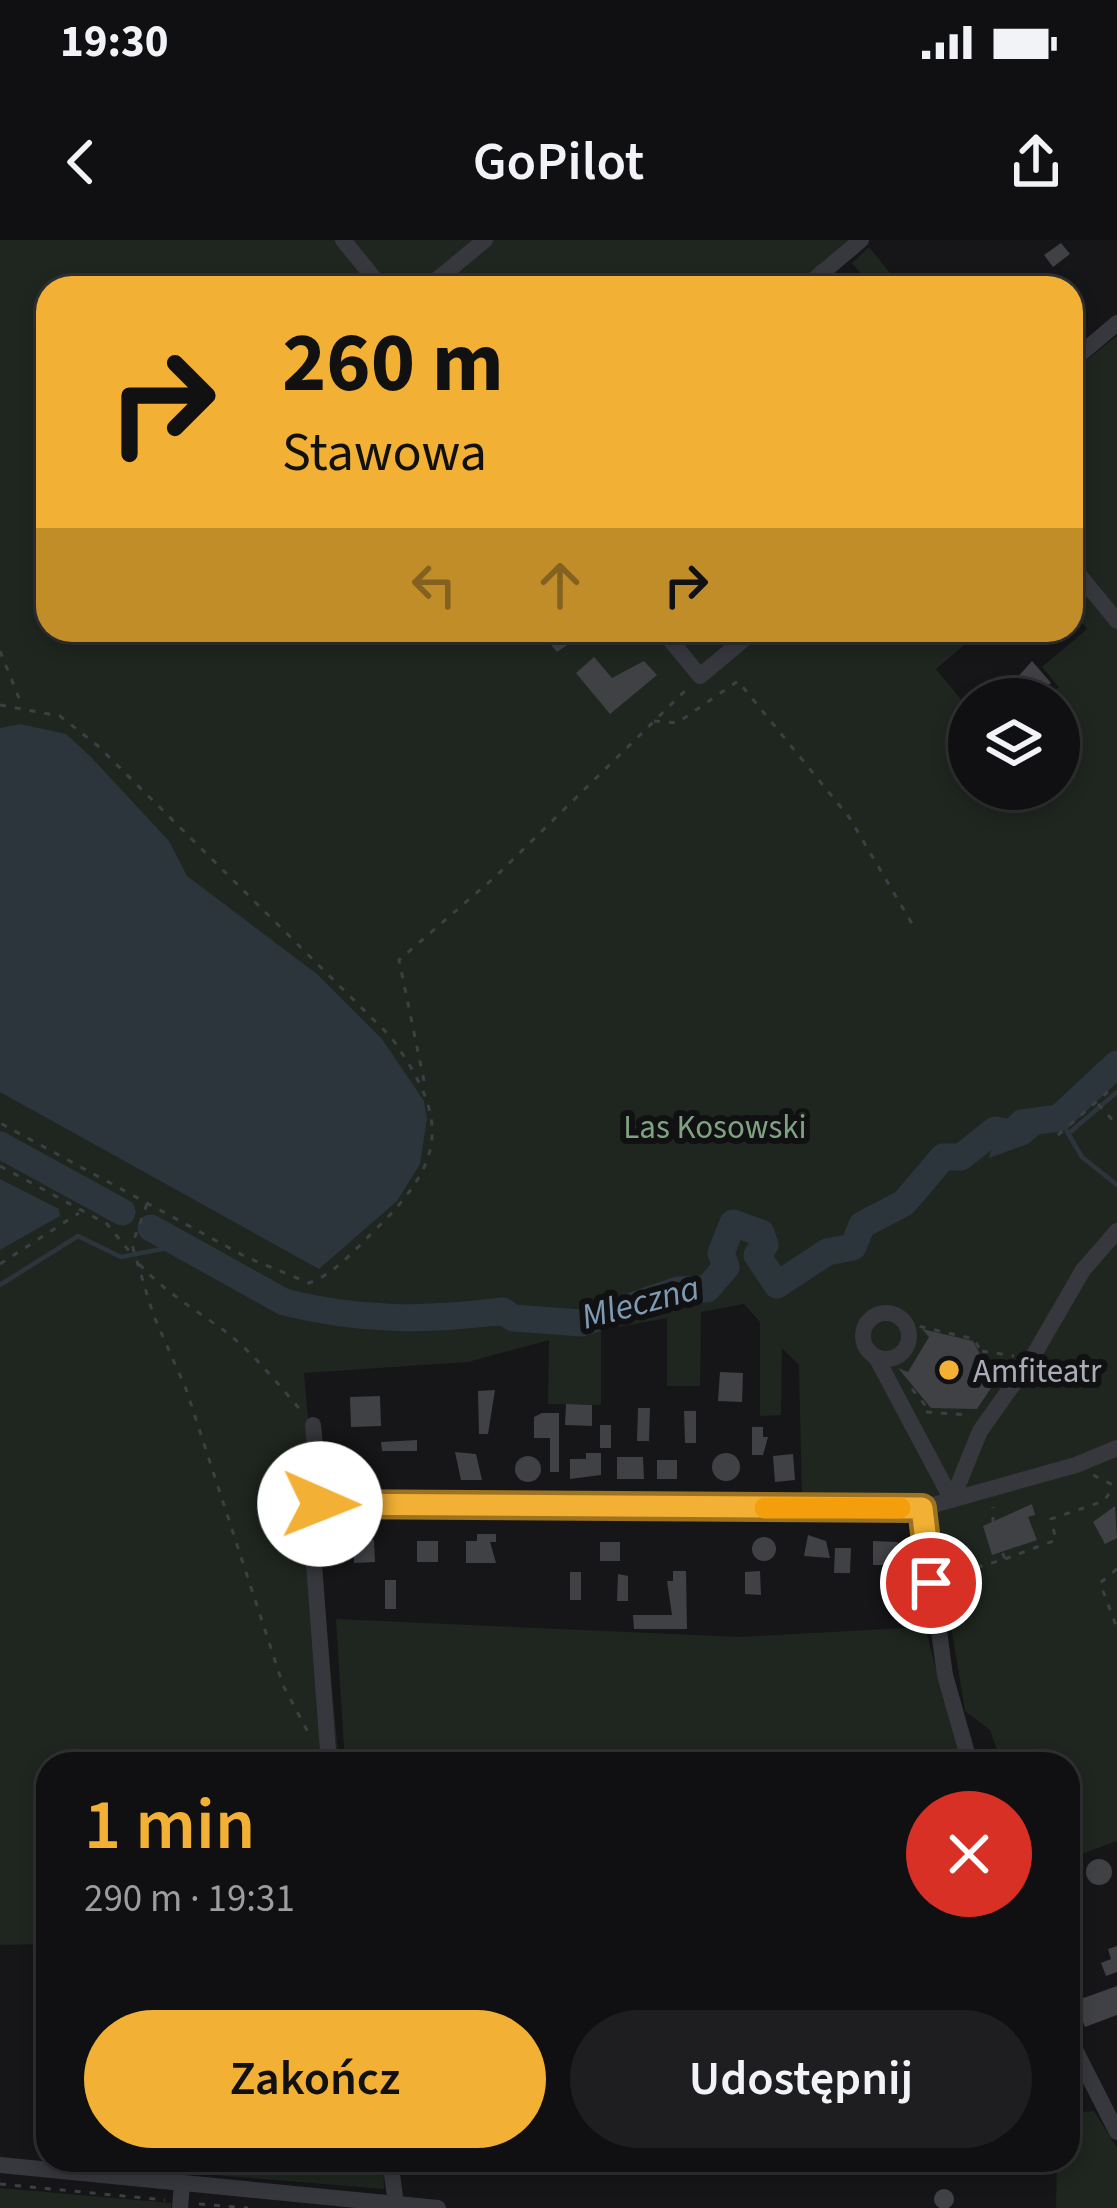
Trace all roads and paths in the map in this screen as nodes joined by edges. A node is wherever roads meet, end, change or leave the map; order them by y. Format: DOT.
graph roads {
  1 [pos="343,240"];
  2 [pos="485,240"];
  3 [pos="861,240"];
  4 [pos="822,272"];
  5 [pos="372,276"];
  6 [pos="442,276"];
  7 [pos="818,276"];
  8 [pos="825,276"];
  9 [pos="1117,323"];
  10 [pos="1083,352"];
  11 [pos="1083,580"];
  12 [pos="1117,621"];
  13 [pos="672,642"];
  14 [pos="741,642"];
  15 [pos="0,651"];
  16 [pos="700,676"];
  17 [pos="0,705"];
  18 [pos="22,705"];
  19 [pos="653,720"];
  20 [pos="914,927"];
  21 [pos="425,1085"];
  22 [pos="1109,1091"];
  23 [pos="1097,1102"];
  24 [pos="0,1123"];
  25 [pos="1117,1125"];
  26 [pos="1058,1135"];
  27 [pos="0,1166"];
  28 [pos="148,1203"];
  29 [pos="81,1211"];
  30 [pos="1117,1231"];
  31 [pos="136,1261"];
  32 [pos="0,1264"];
  33 [pos="905,1323"];
  34 [pos="980,1351"];
  35 [pos="876,1357"];
  36 [pos="1032,1358"];
  37 [pos="1006,1395"];
  38 [pos="904,1410"];
  39 [pos="990,1417"];
  40 [pos="313,1425"];
  41 [pos="1117,1448"];
  42 [pos="1076,1465"];
  43 [pos="1115,1488"];
  44 [pos="952,1500"];
  45 [pos="320,1504"];
  46 [pos="922,1508"];
  47 [pos="1001,1549"];
  48 [pos="1005,1559"];
  49 [pos="1117,1569"];
  50 [pos="943,1577"];
  51 [pos="1117,1628"];
  52 [pos="313,1741"];
  53 [pos="328,1752"];
  54 [pos="967,1752"];
  55 [pos="1080,2060"];
  56 [pos="1117,2132"];
  57 [pos="0,2165"];
  58 [pos="36,2172"];
  59 [pos="38,2172"];
  60 [pos="392,2172"];
  61 [pos="0,2184"];
  62 [pos="181,2198"];
  63 [pos="396,2204"];
  64 [pos="248,2208"];
  65 [pos="438,2208"];
  1 -- 5 [label="street"];
  2 -- 6 [label="street"];
  3 -- 4 [label="street"];
  4 -- 7 [label="street"];
  4 -- 8 [label="street"];
  9 -- 10 [label="street"];
  11 -- 12 [label="street"];
  13 -- 16 [label="street"];
  14 -- 16 [label="street"];
  15 -- 18 [label="path"];
  16 -- 19 [label="path"];
  17 -- 18 [label="path"];
  18 -- 21 [label="path"];
  19 -- 20 [label="path"];
  19 -- 21 [label="path"];
  21 -- 28 [label="path"];
  22 -- 23 [label="path"];
  23 -- 25 [label="path"];
  23 -- 26 [label="path"];
  24 -- 28 [label="path"];
  27 -- 29 [label="path"];
  28 -- 31 [label="path"];
  29 -- 31 [label="path"];
  29 -- 32 [label="path"];
  30 -- 36 [label="street"];
  31 -- 40 [label="path"];
  31 -- 52 [label="path"];
  33 -- 34 [label="path"];
  33 -- 35 [label="street"];
  33 -- 35 [label="street"];
  34 -- 36 [label="path"];
  34 -- 37 [label="path"];
  35 -- 38 [label="street"];
  36 -- 37 [label="street"];
  37 -- 39 [label="street"];
  38 -- 39 [label="path"];
  38 -- 44 [label="street"];
  39 -- 44 [label="street"];
  40 -- 45 [label="street"];
  41 -- 42 [label="street"];
  42 -- 43 [label="path"];
  42 -- 44 [label="street"];
  43 -- 48 [label="path"];
  44 -- 46 [label="street"];
  45 -- 46 [label="street"];
  45 -- 53 [label="street"];
  46 -- 54 [label="street"];
  47 -- 48 [label="path"];
  48 -- 50 [label="path"];
  49 -- 51 [label="path"];
  55 -- 56 [label="street"];
  57 -- 58 [label="street"];
  59 -- 62 [label="street"];
  60 -- 63 [label="street"];
  61 -- 62 [label="path"];
  62 -- 63 [label="street"];
  62 -- 64 [label="path"];
  63 -- 65 [label="street"];
}
